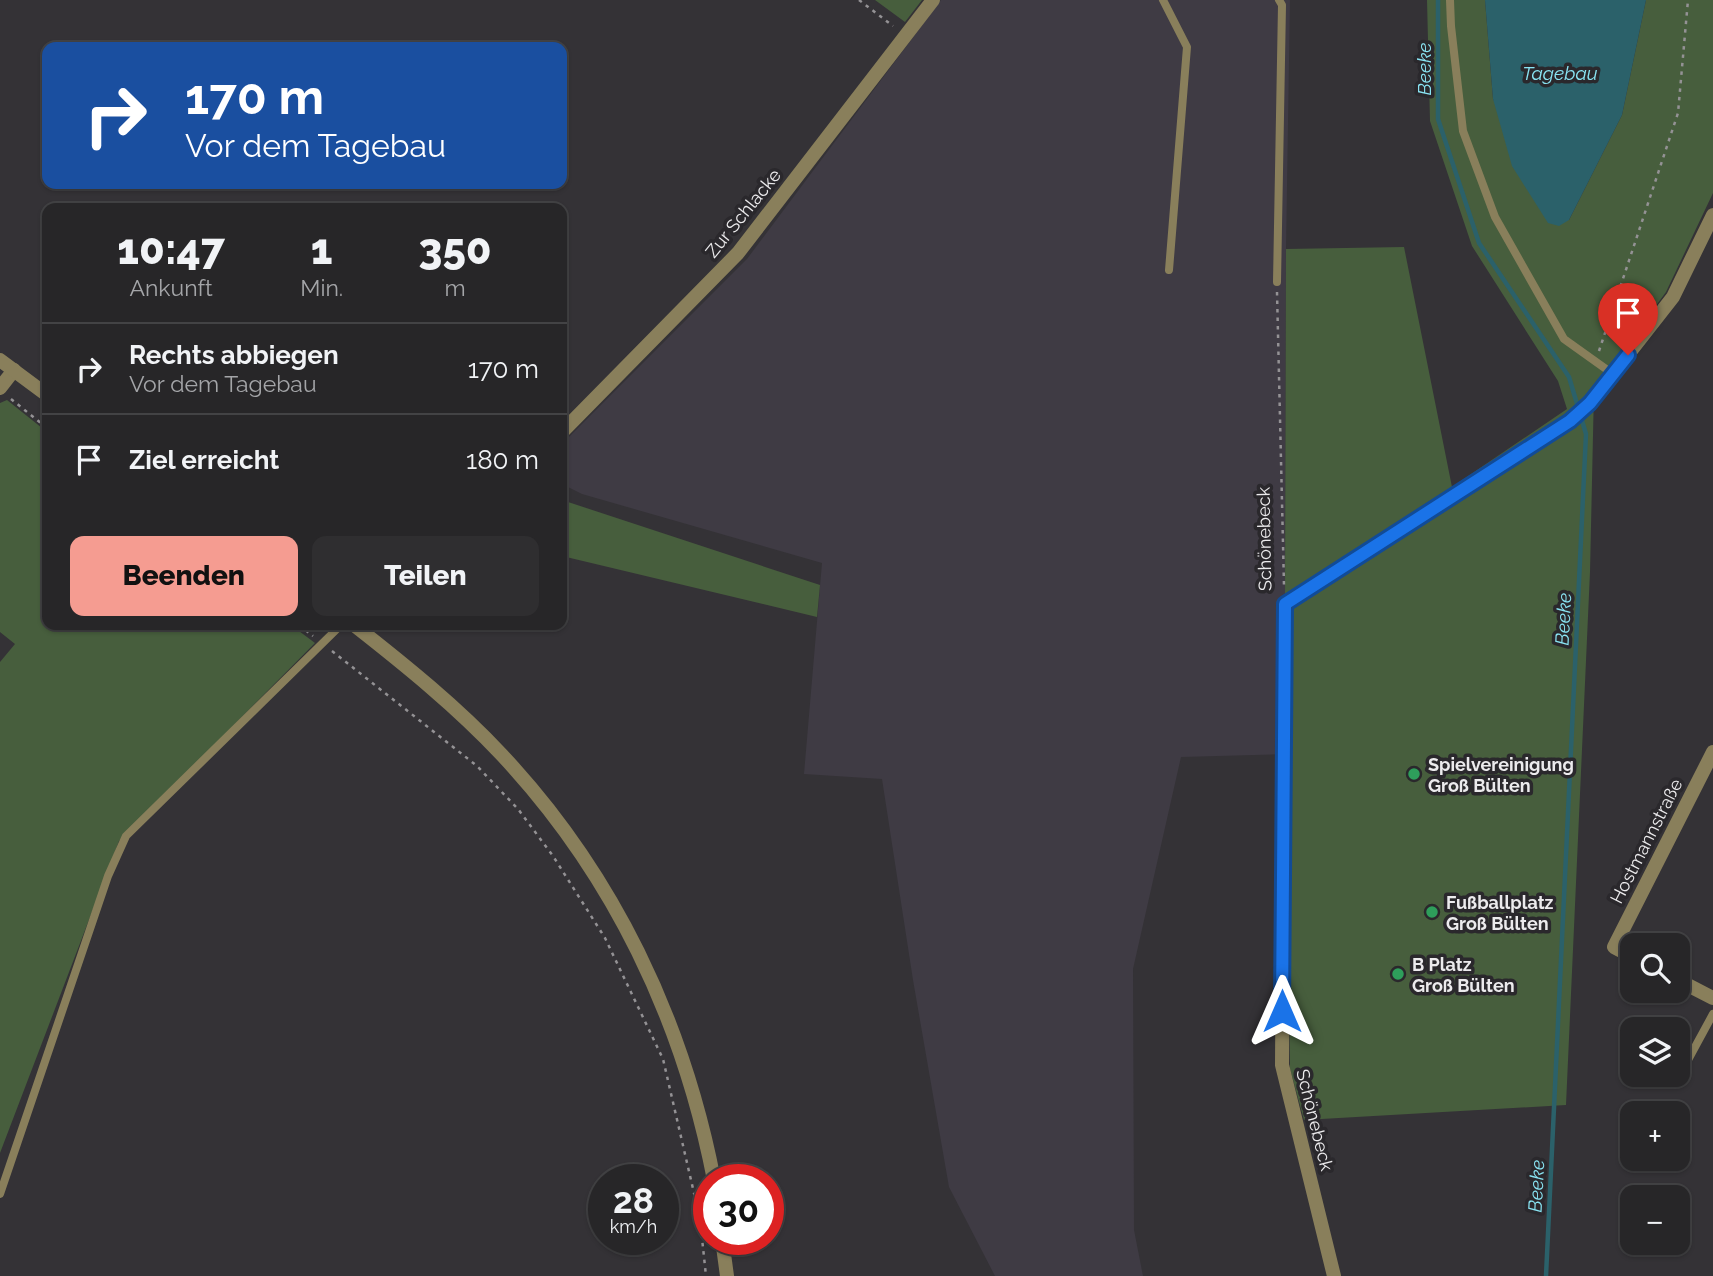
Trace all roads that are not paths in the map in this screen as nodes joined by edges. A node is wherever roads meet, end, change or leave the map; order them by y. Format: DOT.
graph roads {
  1 [pos="933,0"];
  2 [pos="1163,0"];
  3 [pos="1450,0"];
  4 [pos="1281,3"];
  5 [pos="1713,215"];
  6 [pos="1169,270"];
  7 [pos="1277,282"];
  8 [pos="0,360"];
  9 [pos="14,370"];
  10 [pos="1613,374"];
  11 [pos="42,391"];
  12 [pos="5,393"];
  13 [pos="567,427"];
  14 [pos="336,630"];
  15 [pos="366,630"];
  16 [pos="1713,752"];
  17 [pos="1621,933"];
  18 [pos="1620,935"];
  19 [pos="1620,950"];
  20 [pos="1690,986"];
  21 [pos="1713,998"];
  22 [pos="1713,1014"];
  23 [pos="1690,1056"];
  24 [pos="710,1164"];
  25 [pos="0,1194"];
  26 [pos="724,1255"];
  27 [pos="727,1276"];
  28 [pos="1334,1276"];
  1 -- 13 [label="street, Zur Schlacke"];
  2 -- 6 [label="lane"];
  3 -- 10 [label="lane"];
  4 -- 7 [label="lane"];
  5 -- 10 [label="street"];
  8 -- 9 [label="street"];
  9 -- 11 [label="street"];
  9 -- 12 [label="street"];
  10 -- 28 [label="street, Schönebeck"];
  14 -- 25 [label="lane"];
  15 -- 24 [label="street"];
  16 -- 17 [label="street, Hostmannstraße"];
  18 -- 19 [label="street, Hostmannstraße"];
  20 -- 21 [label="street"];
  22 -- 23 [label="lane"];
  26 -- 27 [label="street"];
}
